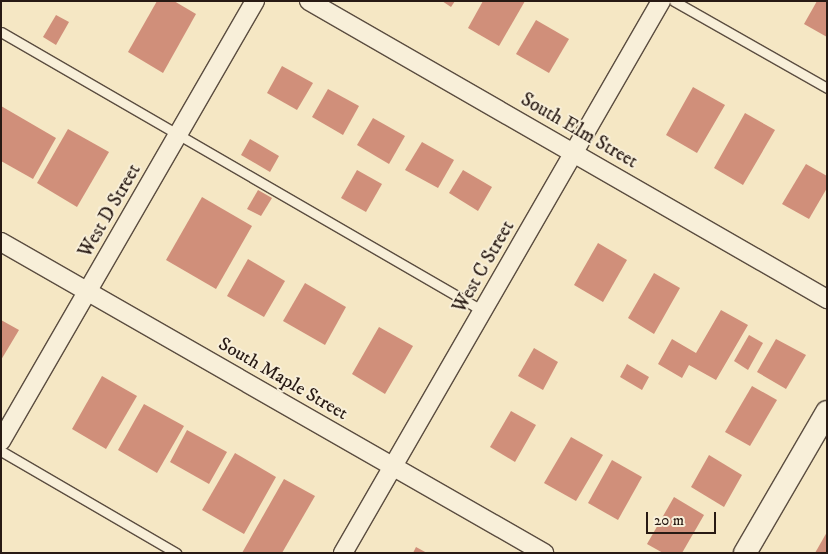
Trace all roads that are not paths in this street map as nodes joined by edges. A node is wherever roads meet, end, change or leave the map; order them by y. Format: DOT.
graph roads {
  1 [pos="255,1"];
  2 [pos="309,1"];
  3 [pos="661,1"];
  4 [pos="674,1"];
  5 [pos="1,32"];
  6 [pos="827,88"];
  7 [pos="179,135"];
  8 [pos="574,153"];
  9 [pos="1,242"];
  10 [pos="88,292"];
  11 [pos="827,299"];
  12 [pos="483,311"];
  13 [pos="827,412"];
  14 [pos="1,441"];
  15 [pos="1,451"];
  16 [pos="394,466"];
  17 [pos="176,553"];
  18 [pos="343,553"];
  19 [pos="544,553"];
  20 [pos="745,553"];
  1 -- 7 [label="street, West D Street"];
  2 -- 8 [label="street, South Elm Street"];
  3 -- 8 [label="street, West C Street"];
  4 -- 6 [label="lane"];
  5 -- 7 [label="lane"];
  7 -- 10 [label="street, West D Street"];
  7 -- 12 [label="lane"];
  8 -- 11 [label="street, South Elm Street"];
  8 -- 12 [label="street, West C Street"];
  9 -- 10 [label="street, South Maple Street"];
  10 -- 14 [label="street, West D Street"];
  10 -- 16 [label="street, South Maple Street"];
  12 -- 16 [label="street, West C Street"];
  13 -- 20 [label="street"];
  15 -- 17 [label="lane"];
  16 -- 18 [label="street, West C Street"];
  16 -- 19 [label="street, South Maple Street"];
}
